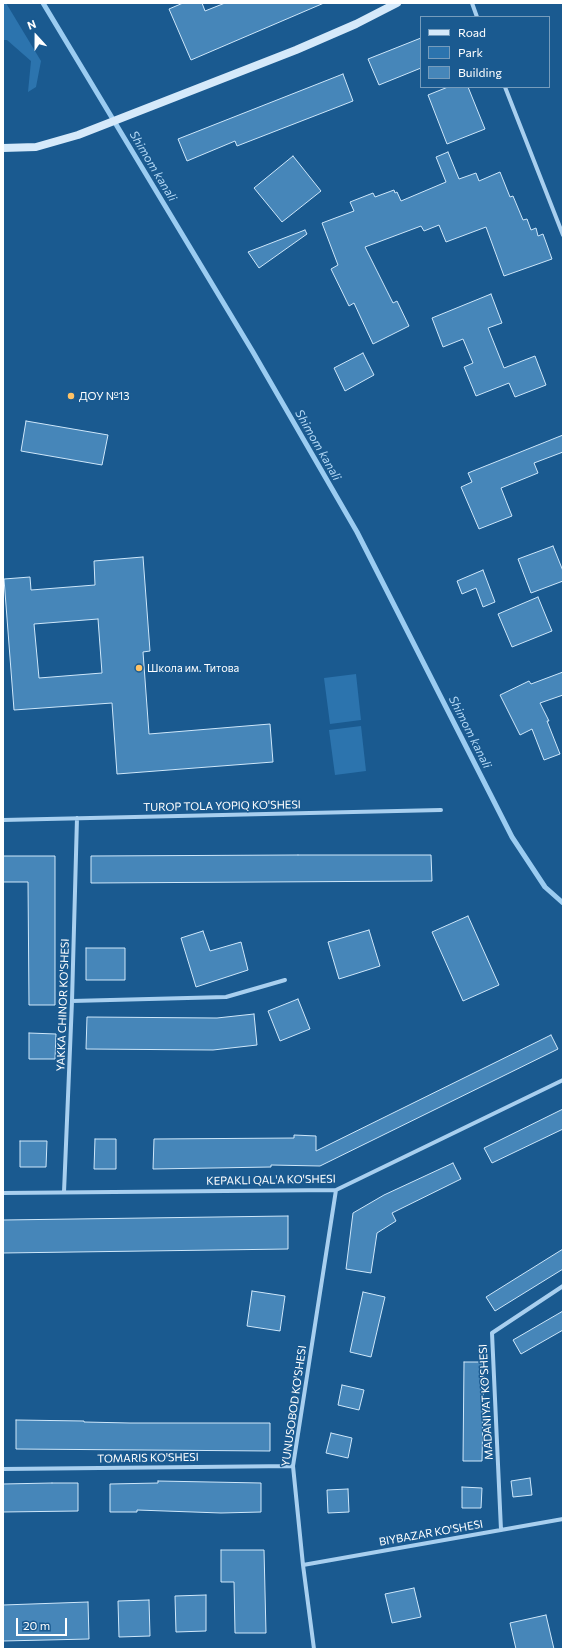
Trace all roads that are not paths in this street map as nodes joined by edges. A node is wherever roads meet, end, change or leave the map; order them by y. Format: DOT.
graph roads {
  1 [pos="397,3"];
  2 [pos="472,3"];
  3 [pos="477,16"];
  4 [pos="505,88"];
  5 [pos="3,148"];
  6 [pos="563,234"];
  7 [pos="441,810"];
  8 [pos="77,818"];
  9 [pos="3,820"];
  10 [pos="285,980"];
  11 [pos="72,1001"];
  12 [pos="563,1080"];
  13 [pos="336,1190"];
  14 [pos="64,1192"];
  15 [pos="3,1193"];
  16 [pos="563,1286"];
  17 [pos="293,1466"];
  18 [pos="3,1468"];
  19 [pos="563,1519"];
  20 [pos="501,1530"];
  21 [pos="303,1565"];
  22 [pos="314,1649"];
  1 -- 5 [label="street"];
  2 -- 3 [label="street"];
  4 -- 6 [label="street"];
  7 -- 8 [label="street, TUROP TOLA YOPIQ KO'SHESI"];
  8 -- 9 [label="street, TUROP TOLA YOPIQ KO'SHESI"];
  8 -- 11 [label="street, YAKKA CHINOR KO'SHESI"];
  10 -- 11 [label="street"];
  11 -- 14 [label="street, YAKKA CHINOR KO'SHESI"];
  12 -- 13 [label="street, KEPAKLI QAL'A KO'SHESI"];
  13 -- 14 [label="street, KEPAKLI QAL'A KO'SHESI"];
  13 -- 17 [label="street, YUNUSOBOD KO'SHESI"];
  14 -- 15 [label="street, KEPAKLI QAL'A KO'SHESI"];
  16 -- 20 [label="street, MADANIYAT KO'SHESI"];
  17 -- 18 [label="street, TOMARIS KO'SHESI"];
  17 -- 21 [label="street, YUNUSOBOD KO'SHESI"];
  19 -- 20 [label="street, BIYBAZAR KO'SHESI"];
  20 -- 21 [label="street, BIYBAZAR KO'SHESI"];
  21 -- 22 [label="street, YUNUSOBOD KO'SHESI"];
}
